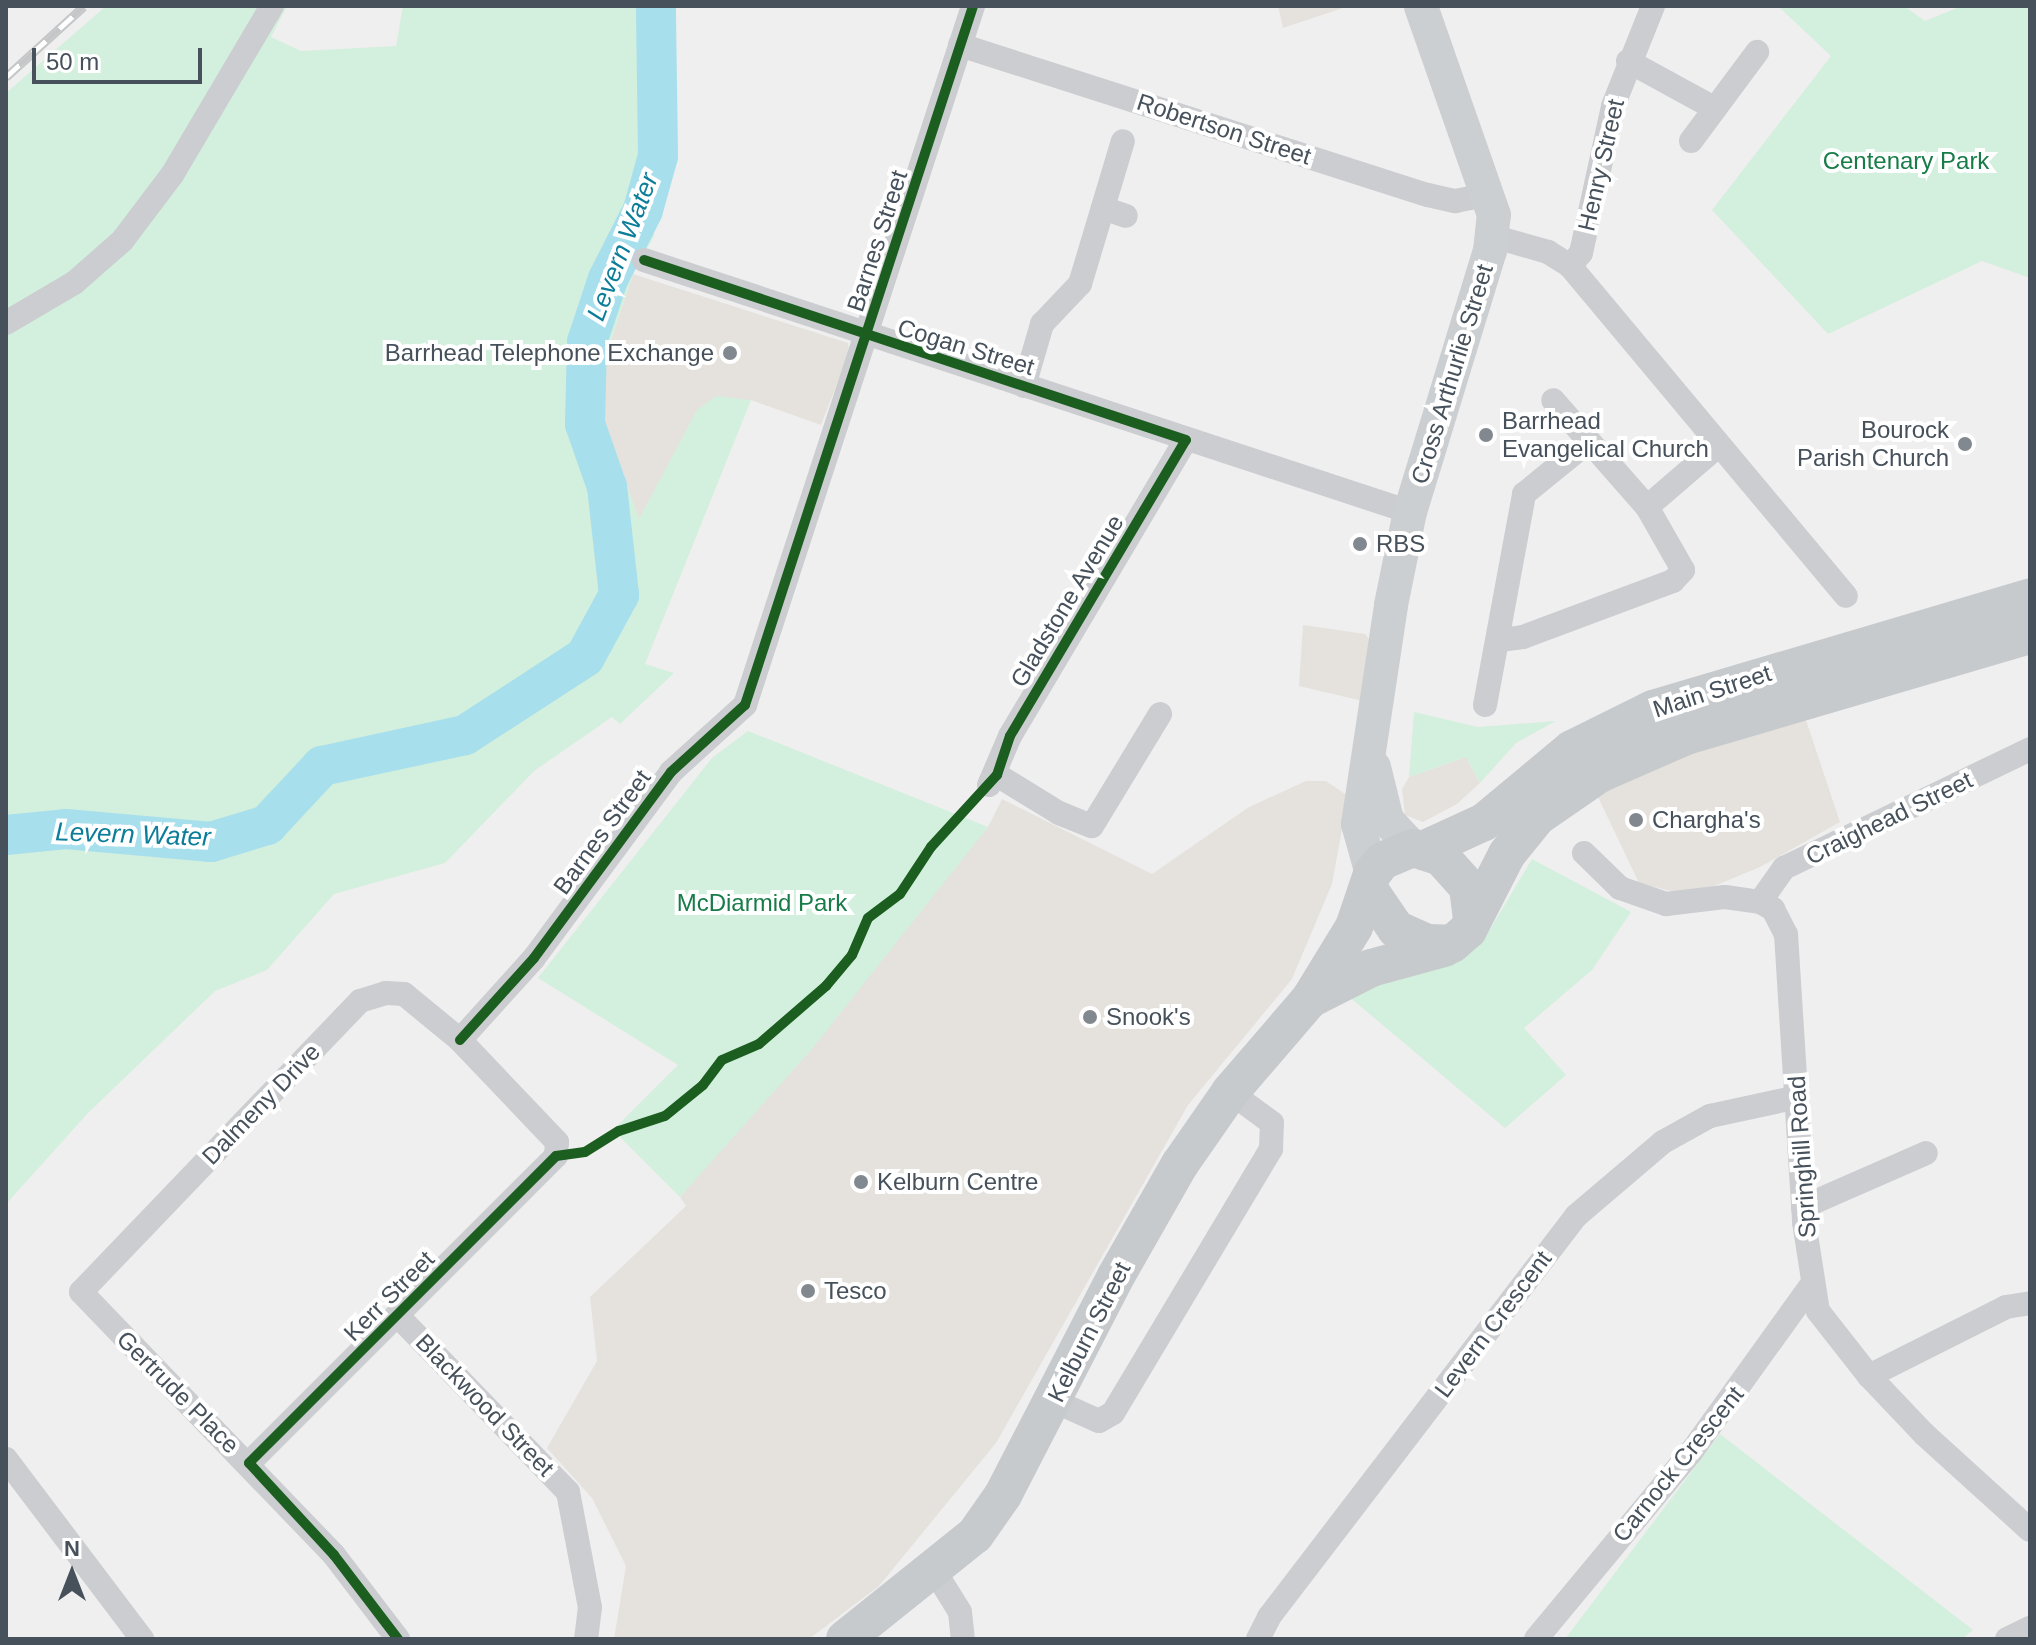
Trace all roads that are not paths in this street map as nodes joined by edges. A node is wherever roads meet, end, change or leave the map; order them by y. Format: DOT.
graph roads {
  1 [pos="272,6"];
  2 [pos="973,6"];
  3 [pos="1421,6"];
  4 [pos="1653,6"];
  5 [pos="960,45"];
  6 [pos="1757,52"];
  7 [pos="1628,61"];
  8 [pos="1714,108"];
  9 [pos="1123,141"];
  10 [pos="1691,141"];
  11 [pos="1490,194"];
  12 [pos="1103,208"];
  13 [pos="1126,216"];
  14 [pos="1492,236"];
  15 [pos="644,260"];
  16 [pos="1570,266"];
  17 [pos="6,323"];
  18 [pos="867,338"];
  19 [pos="1024,386"];
  20 [pos="1553,400"];
  21 [pos="1186,440"];
  22 [pos="1588,442"];
  23 [pos="1718,446"];
  24 [pos="1647,507"];
  25 [pos="1410,512"];
  26 [pos="1846,596"];
  27 [pos="2030,597"];
  28 [pos="2030,635"];
  29 [pos="1500,640"];
  30 [pos="1485,705"];
  31 [pos="1160,714"];
  32 [pos="2030,749"];
  33 [pos="1370,751"];
  34 [pos="1419,848"];
  35 [pos="1584,853"];
  36 [pos="1370,881"];
  37 [pos="1760,902"];
  38 [pos="1462,932"];
  39 [pos="1310,999"];
  40 [pos="460,1040"];
  41 [pos="1230,1092"];
  42 [pos="1798,1097"];
  43 [pos="1926,1153"];
  44 [pos="1803,1207"];
  45 [pos="1812,1284"];
  46 [pos="81,1292"];
  47 [pos="2030,1303"];
  48 [pos="397,1315"];
  49 [pos="1869,1376"];
  50 [pos="1054,1401"];
  51 [pos="6,1459"];
  52 [pos="249,1463"];
  53 [pos="2030,1530"];
  54 [pos="934,1570"];
  55 [pos="2030,1628"];
  56 [pos="142,1639"];
  57 [pos="398,1639"];
  58 [pos="586,1639"];
  59 [pos="845,1639"];
  60 [pos="963,1639"];
  61 [pos="1258,1639"];
  62 [pos="1536,1639"];
  63 [pos="2007,1639"];
  1 -- 17 [label="street"];
  2 -- 5 [label="street, Barnes Street"];
  3 -- 11 [label="main road, Cross Arthurlie Street"];
  4 -- 7 [label="street, Henry Street"];
  5 -- 11 [label="street, Robertson Street"];
  5 -- 18 [label="street, Barnes Street"];
  6 -- 8 [label="street"];
  7 -- 8 [label="street, Henry Street"];
  7 -- 16 [label="street, Henry Street"];
  8 -- 10 [label="street"];
  9 -- 12 [label="street"];
  11 -- 14 [label="main road, Cross Arthurlie Street"];
  12 -- 13 [label="street"];
  12 -- 19 [label="street"];
  14 -- 16 [label="street"];
  14 -- 25 [label="main road, Cross Arthurlie Street"];
  15 -- 18 [label="street, Cogan Street"];
  16 -- 23 [label="street"];
  18 -- 19 [label="street, Cogan Street"];
  18 -- 40 [label="street, Barnes Street"];
  19 -- 21 [label="street, Cogan Street"];
  20 -- 22 [label="street"];
  21 -- 25 [label="street, Cogan Street"];
  21 -- 31 [label="street, Gladstone Avenue"];
  22 -- 24 [label="street"];
  22 -- 29 [label="street"];
  23 -- 24 [label="street"];
  23 -- 26 [label="street"];
  24 -- 29 [label="street"];
  25 -- 33 [label="main road, Cross Arthurlie Street"];
  27 -- 34 [label="main road, Main Street"];
  28 -- 38 [label="main road, Main Street"];
  29 -- 30 [label="street"];
  32 -- 37 [label="street, Craighead Street"];
  33 -- 34 [label="main road, Cross Arthurlie Street"];
  33 -- 36 [label="main road, Cross Arthurlie Street"];
  34 -- 36 [label="main road"];
  34 -- 38 [label="main road"];
  35 -- 37 [label="street"];
  36 -- 38 [label="main road"];
  36 -- 39 [label="main road, Kelburn Street"];
  37 -- 42 [label="street, Springhill Road"];
  38 -- 39 [label="main road, Kelburn Street"];
  39 -- 41 [label="main road, Kelburn Street"];
  40 -- 46 [label="street, Dalmeny Drive"];
  40 -- 48 [label="street, Kerr Street"];
  41 -- 50 [label="main road, Kelburn Street"];
  41 -- 50 [label="street"];
  42 -- 44 [label="street, Springhill Road"];
  42 -- 61 [label="street, Levern Crescent"];
  43 -- 44 [label="street"];
  44 -- 45 [label="street, Springhill Road"];
  45 -- 49 [label="street, Springhill Road"];
  45 -- 62 [label="street, Carnock Crescent"];
  46 -- 52 [label="street, Gertrude Place"];
  47 -- 49 [label="street"];
  48 -- 52 [label="street, Kerr Street"];
  48 -- 58 [label="street, Blackwood Street"];
  49 -- 53 [label="street, Springhill Road"];
  50 -- 54 [label="main road, Kelburn Street"];
  51 -- 56 [label="street"];
  52 -- 57 [label="street, Gertrude Place"];
  54 -- 59 [label="main road, Kelburn Street"];
  54 -- 60 [label="street"];
  55 -- 63 [label="street"];
}
